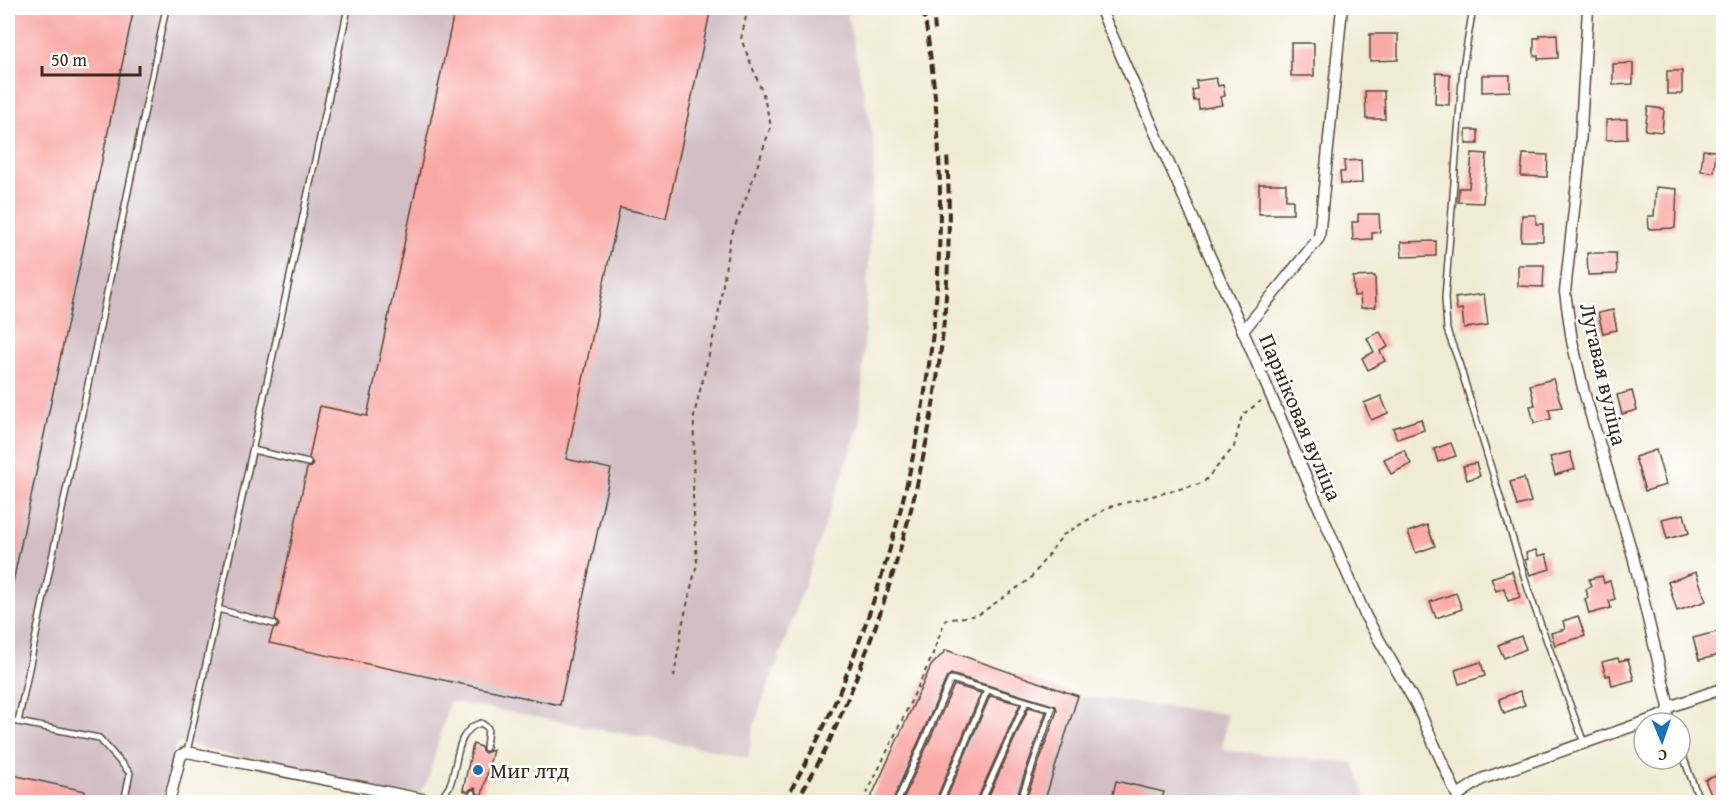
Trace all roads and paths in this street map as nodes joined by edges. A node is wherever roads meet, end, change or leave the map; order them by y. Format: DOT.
graph roads {
  1 [pos="166,8"];
  2 [pos="348,8"];
  3 [pos="748,8"];
  4 [pos="1100,8"];
  5 [pos="1342,8"];
  6 [pos="1473,8"];
  7 [pos="1588,8"];
  8 [pos="1243,331"];
  9 [pos="1270,394"];
  10 [pos="252,450"];
  11 [pos="308,463"];
  12 [pos="218,609"];
  13 [pos="274,624"];
  14 [pos="674,677"];
  15 [pos="1724,688"];
  16 [pos="987,691"];
  17 [pos="1026,702"];
  18 [pos="1668,711"];
  19 [pos="1677,711"];
  20 [pos="8,720"];
  21 [pos="18,722"];
  22 [pos="1632,727"];
  23 [pos="1584,743"];
  24 [pos="486,748"];
  25 [pos="187,752"];
  26 [pos="1689,771"];
  27 [pos="473,793"];
  28 [pos="1457,800"];
  29 [pos="124,802"];
  30 [pos="169,802"];
  31 [pos="437,802"];
  32 [pos="471,802"];
  33 [pos="863,802"];
  34 [pos="897,802"];
  35 [pos="940,802"];
  36 [pos="981,802"];
  37 [pos="1020,802"];
  38 [pos="1700,802"];
  1 -- 21 [label="lane"];
  2 -- 10 [label="lane"];
  3 -- 14 [label="path"];
  4 -- 8 [label="street"];
  5 -- 8 [label="street, Парніковая вуліца"];
  6 -- 23 [label="lane"];
  7 -- 18 [label="street, Лугавая вуліца"];
  8 -- 9 [label="street, Парніковая вуліца"];
  9 -- 28 [label="street, Парніковая вуліца"];
  9 -- 33 [label="path"];
  10 -- 11 [label="lane"];
  10 -- 12 [label="lane"];
  12 -- 13 [label="lane"];
  12 -- 25 [label="lane"];
  15 -- 19 [label="street"];
  16 -- 17 [label="lane"];
  16 -- 34 [label="lane"];
  16 -- 35 [label="lane"];
  17 -- 36 [label="lane"];
  17 -- 37 [label="lane"];
  20 -- 21 [label="lane"];
  21 -- 29 [label="lane"];
  22 -- 23 [label="street"];
  23 -- 28 [label="street"];
  24 -- 31 [label="lane"];
  25 -- 30 [label="street"];
  25 -- 31 [label="street"];
  26 -- 38 [label="lane"];
  27 -- 32 [label="lane"];
}
